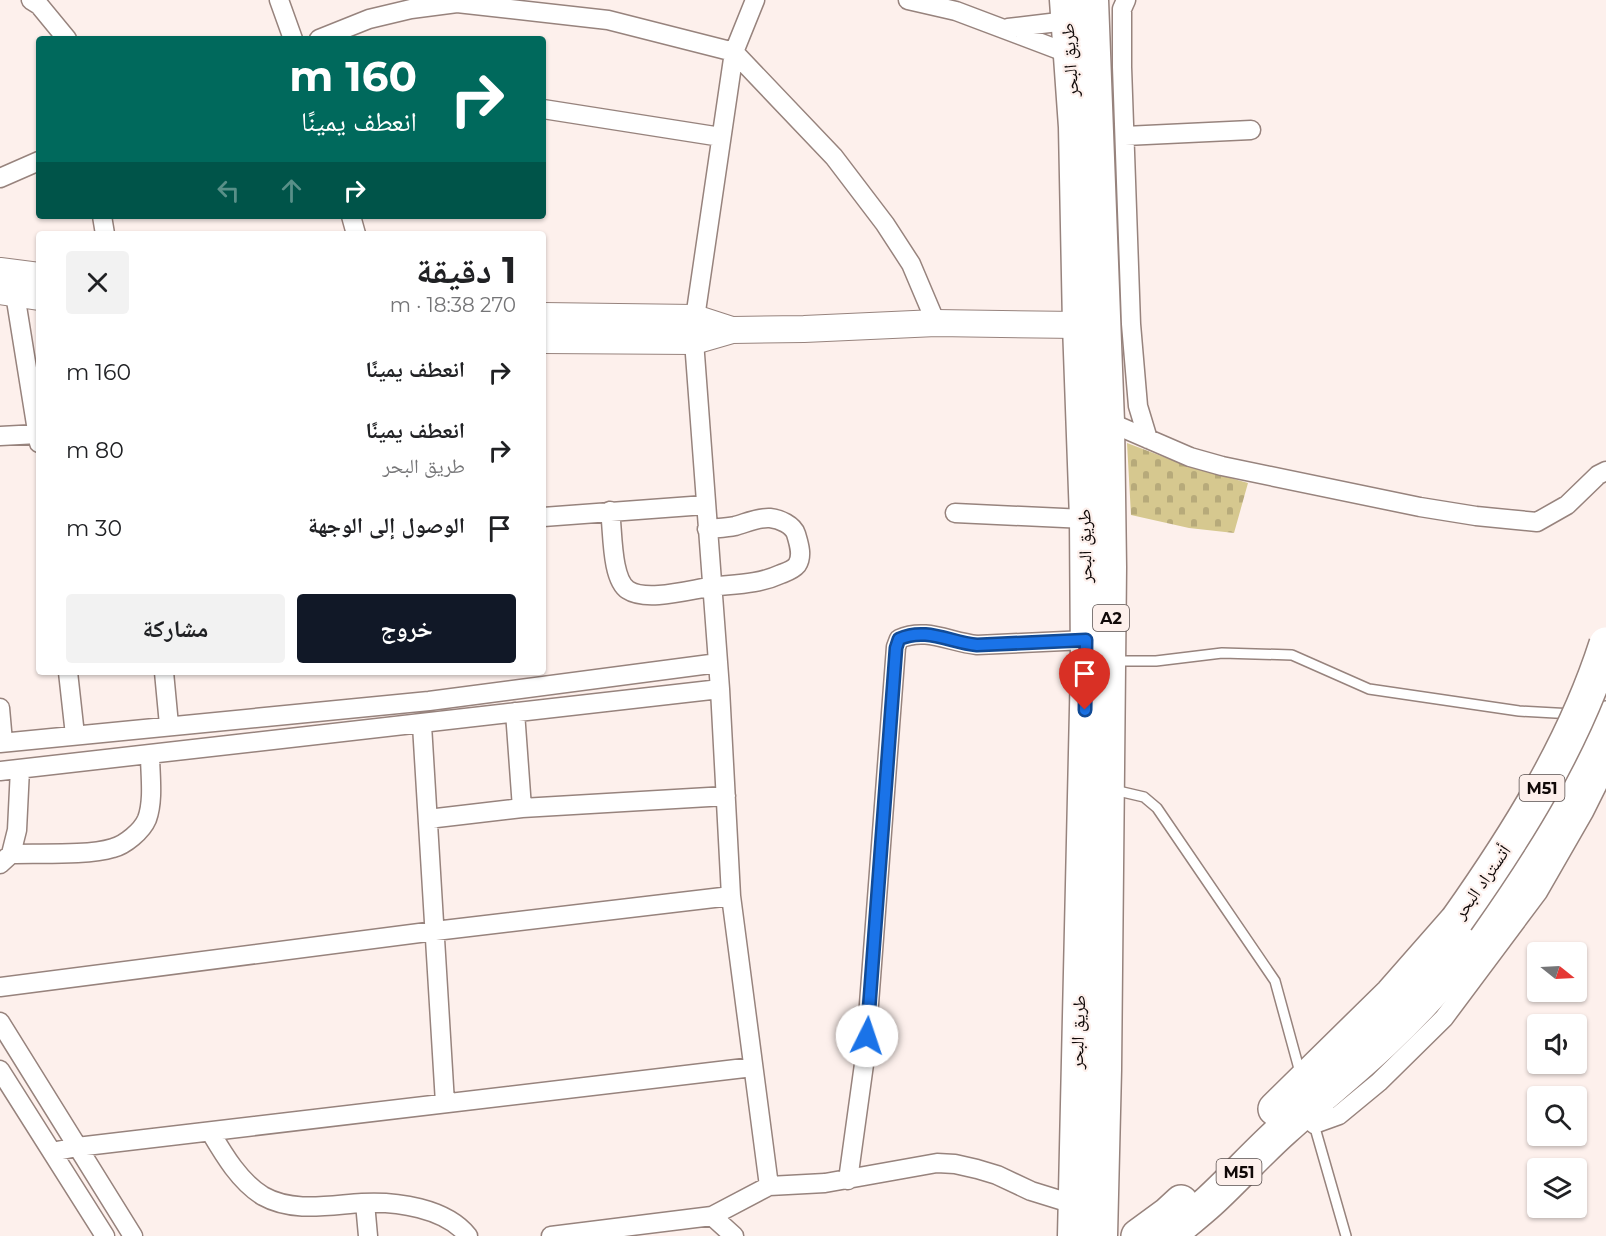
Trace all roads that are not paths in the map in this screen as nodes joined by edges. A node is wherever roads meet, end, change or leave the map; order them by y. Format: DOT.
graph roads {
  1 [pos="31,0"];
  2 [pos="279,0"];
  3 [pos="755,0"];
  4 [pos="908,0"];
  5 [pos="1094,0"];
  6 [pos="1126,0"];
  7 [pos="956,5"];
  8 [pos="1066,10"];
  9 [pos="1006,28"];
  10 [pos="65,36"];
  11 [pos="292,36"];
  12 [pos="326,36"];
  13 [pos="734,52"];
  14 [pos="1070,54"];
  15 [pos="546,109"];
  16 [pos="1251,130"];
  17 [pos="1125,136"];
  18 [pos="721,137"];
  19 [pos="36,162"];
  20 [pos="0,178"];
  21 [pos="0,271"];
  22 [pos="36,276"];
  23 [pos="18,294"];
  24 [pos="546,316"];
  25 [pos="936,323"];
  26 [pos="1078,325"];
  27 [pos="694,330"];
  28 [pos="546,340"];
  29 [pos="1120,358"];
  30 [pos="1109,422"];
  31 [pos="36,424"];
  32 [pos="0,436"];
  33 [pos="36,439"];
  34 [pos="1148,439"];
  35 [pos="1606,471"];
  36 [pos="705,505"];
  37 [pos="610,511"];
  38 [pos="956,513"];
  39 [pos="546,516"];
  40 [pos="1085,519"];
  41 [pos="707,529"];
  42 [pos="712,587"];
  43 [pos="1086,640"];
  44 [pos="1606,644"];
  45 [pos="1111,662"];
  46 [pos="718,663"];
  47 [pos="68,675"];
  48 [pos="164,675"];
  49 [pos="720,689"];
  50 [pos="0,708"];
  51 [pos="515,712"];
  52 [pos="1598,716"];
  53 [pos="169,725"];
  54 [pos="422,725"];
  55 [pos="75,735"];
  56 [pos="2,742"];
  57 [pos="150,754"];
  58 [pos="1606,768"];
  59 [pos="20,769"];
  60 [pos="0,771"];
  61 [pos="1108,788"];
  62 [pos="726,796"];
  63 [pos="522,808"];
  64 [pos="428,819"];
  65 [pos="6,859"];
  66 [pos="731,896"];
  67 [pos="1469,928"];
  68 [pos="435,931"];
  69 [pos="0,987"];
  70 [pos="0,1022"];
  71 [pos="753,1066"];
  72 [pos="0,1070"];
  73 [pos="1308,1101"];
  74 [pos="445,1103"];
  75 [pos="211,1133"];
  76 [pos="77,1148"];
  77 [pos="52,1152"];
  78 [pos="848,1180"];
  79 [pos="769,1186"];
  80 [pos="365,1203"];
  81 [pos="1073,1204"];
  82 [pos="712,1216"];
  83 [pos="105,1236"];
  84 [pos="132,1236"];
  85 [pos="368,1236"];
  86 [pos="468,1236"];
  87 [pos="551,1236"];
  88 [pos="734,1236"];
  89 [pos="1073,1236"];
  90 [pos="1102,1236"];
  91 [pos="1138,1236"];
  92 [pos="1169,1236"];
  93 [pos="1346,1236"];
  1 -- 10 [label="street"];
  2 -- 11 [label="street"];
  3 -- 13 [label="street"];
  4 -- 7 [label="street"];
  5 -- 29 [label="highway, طريق البحر / A2"];
  6 -- 17 [label="street"];
  7 -- 9 [label="street"];
  8 -- 9 [label="street"];
  8 -- 14 [label="highway, طريق البحر / A2"];
  9 -- 14 [label="street"];
  12 -- 13 [label="street"];
  13 -- 18 [label="street"];
  13 -- 25 [label="street"];
  14 -- 26 [label="highway, طريق البحر / A2"];
  15 -- 18 [label="street"];
  16 -- 17 [label="street"];
  17 -- 29 [label="street"];
  18 -- 27 [label="street"];
  19 -- 20 [label="street"];
  21 -- 22 [label="main road"];
  23 -- 31 [label="street"];
  24 -- 27 [label="main road"];
  25 -- 26 [label="main road"];
  25 -- 27 [label="main road"];
  26 -- 40 [label="highway, طريق البحر / A2"];
  27 -- 28 [label="main road"];
  27 -- 36 [label="street"];
  29 -- 30 [label="highway, طريق البحر / A2"];
  29 -- 34 [label="street"];
  30 -- 34 [label="street"];
  30 -- 45 [label="highway, طريق البحر / A2"];
  32 -- 33 [label="street"];
  34 -- 35 [label="street"];
  36 -- 37 [label="street"];
  36 -- 41 [label="street"];
  37 -- 39 [label="street"];
  37 -- 42 [label="street"];
  38 -- 40 [label="street"];
  40 -- 43 [label="highway, طريق البحر / A2"];
  41 -- 42 [label="street"];
  41 -- 42 [label="street"];
  42 -- 46 [label="street"];
  43 -- 78 [label="street"];
  43 -- 81 [label="highway, طريق البحر / A2"];
  44 -- 67 [label="highway, أتستراد البحر / M51, bridge"];
  45 -- 52 [label="lane"];
  45 -- 61 [label="highway, طريق البحر / A2"];
  46 -- 49 [label="street"];
  46 -- 53 [label="street"];
  47 -- 55 [label="street"];
  48 -- 53 [label="street"];
  49 -- 51 [label="street"];
  49 -- 62 [label="street"];
  50 -- 56 [label="street"];
  51 -- 54 [label="street"];
  51 -- 63 [label="street"];
  52 -- 67 [label="highway, أتستراد البحر / M51"];
  53 -- 55 [label="street"];
  54 -- 57 [label="street"];
  54 -- 64 [label="street"];
  55 -- 56 [label="street"];
  57 -- 59 [label="street"];
  57 -- 65 [label="street"];
  58 -- 73 [label="street"];
  59 -- 60 [label="street"];
  59 -- 65 [label="street"];
  61 -- 73 [label="lane"];
  61 -- 90 [label="highway, طريق البحر / A2"];
  62 -- 63 [label="street"];
  62 -- 66 [label="street"];
  63 -- 64 [label="street"];
  64 -- 68 [label="street"];
  66 -- 68 [label="street"];
  66 -- 71 [label="street"];
  67 -- 73 [label="highway, أتستراد البحر / M51"];
  68 -- 69 [label="street"];
  68 -- 74 [label="street"];
  70 -- 76 [label="street"];
  71 -- 74 [label="street"];
  71 -- 79 [label="street"];
  72 -- 77 [label="street"];
  73 -- 91 [label="highway"];
  73 -- 92 [label="highway, M51"];
  73 -- 93 [label="lane"];
  74 -- 75 [label="street"];
  75 -- 76 [label="street"];
  75 -- 80 [label="street"];
  76 -- 77 [label="street"];
  76 -- 84 [label="street"];
  77 -- 83 [label="street"];
  78 -- 79 [label="street"];
  78 -- 81 [label="street"];
  79 -- 82 [label="street"];
  80 -- 85 [label="street"];
  80 -- 86 [label="street"];
  81 -- 89 [label="highway, طريق البحر / A2"];
  82 -- 87 [label="street"];
  82 -- 88 [label="street"];
}
